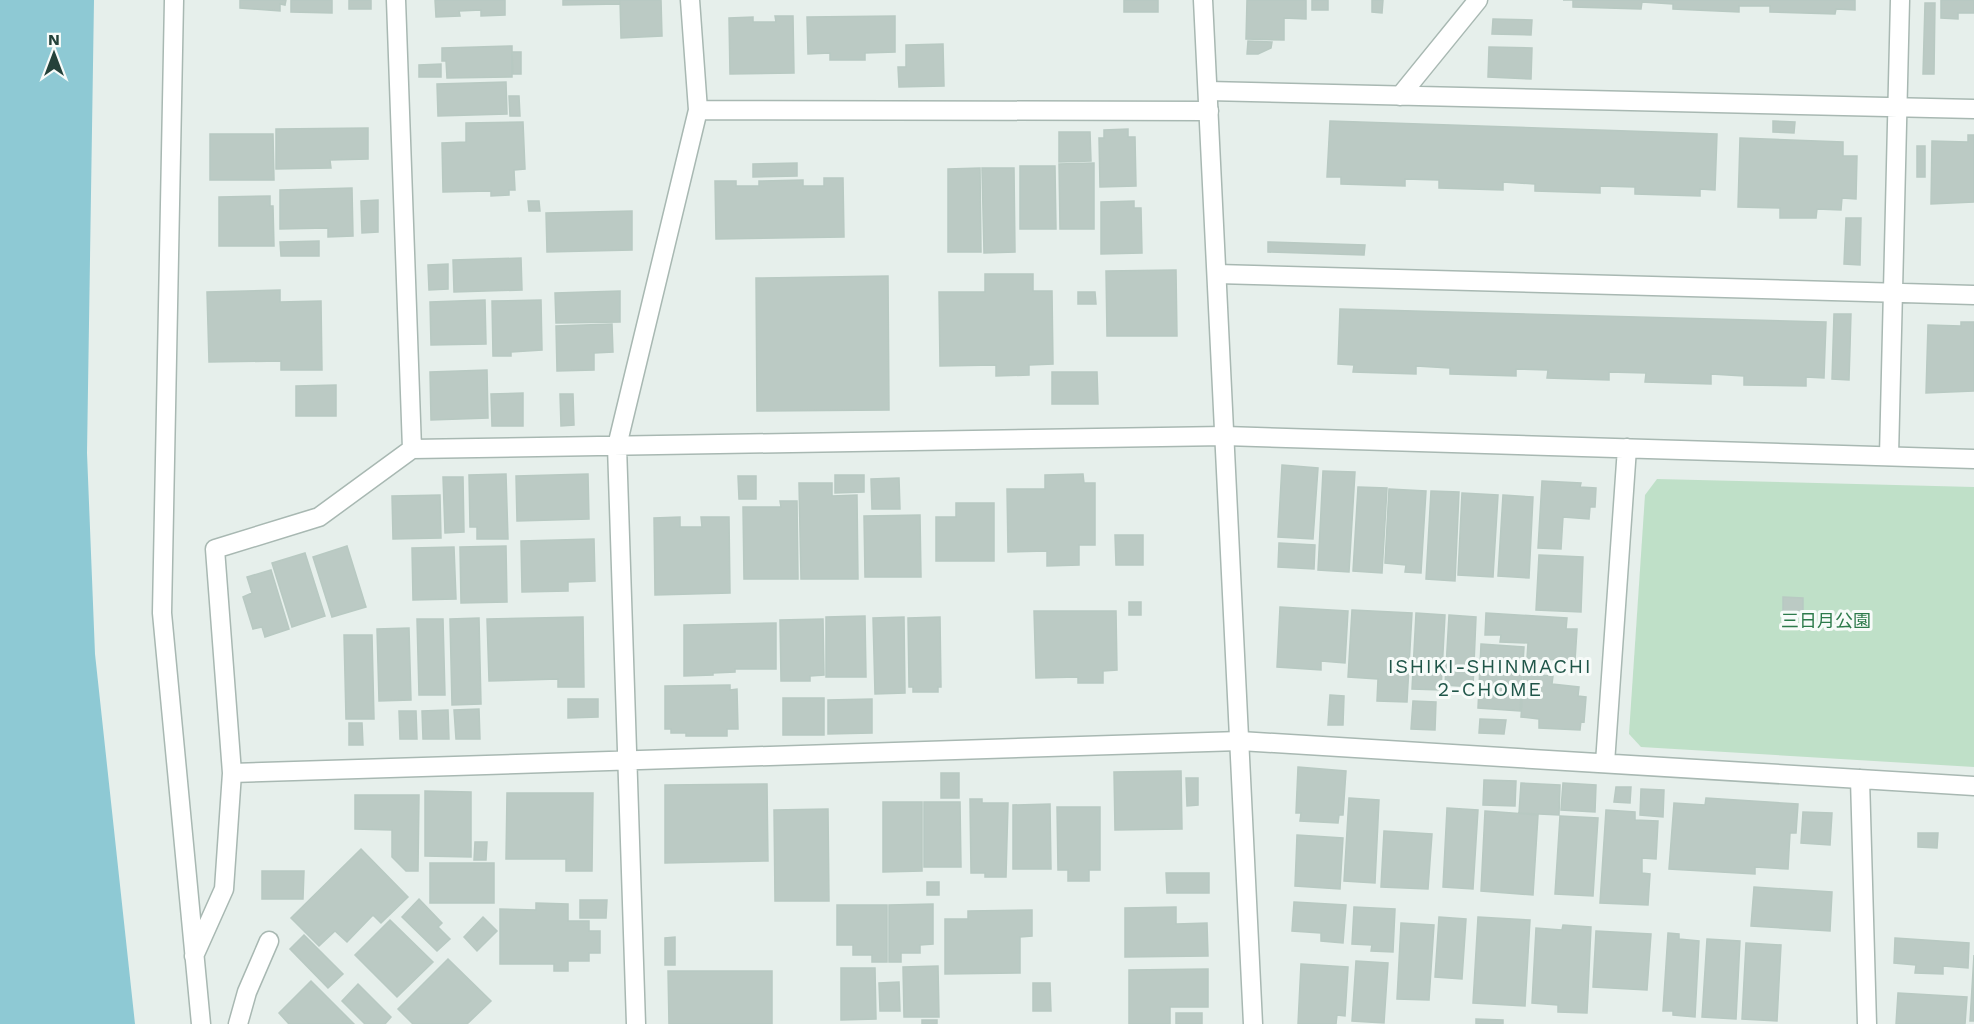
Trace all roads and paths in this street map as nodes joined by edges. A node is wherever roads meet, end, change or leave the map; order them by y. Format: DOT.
graph roads {
  1 [pos="174,0"];
  2 [pos="396,0"];
  3 [pos="690,0"];
  4 [pos="1203,0"];
  5 [pos="1478,0"];
  6 [pos="1900,0"];
  7 [pos="1208,91"];
  8 [pos="1400,96"];
  9 [pos="1897,107"];
  10 [pos="1974,109"];
  11 [pos="698,111"];
  12 [pos="1209,111"];
  13 [pos="1217,274"];
  14 [pos="1893,293"];
  15 [pos="1974,296"];
  16 [pos="1225,436"];
  17 [pos="617,446"];
  18 [pos="1627,448"];
  19 [pos="412,449"];
  20 [pos="1889,456"];
  21 [pos="1974,459"];
  22 [pos="1240,741"];
  23 [pos="627,760"];
  24 [pos="1605,763"];
  25 [pos="232,772"];
  26 [pos="1860,779"];
  27 [pos="1974,786"];
  28 [pos="269,941"];
  29 [pos="193,958"];
  30 [pos="201,1024"];
  31 [pos="238,1024"];
  32 [pos="636,1024"];
  33 [pos="1253,1024"];
  34 [pos="1868,1024"];
  1 -- 29 [label="street"];
  2 -- 19 [label="street"];
  3 -- 11 [label="street"];
  4 -- 7 [label="street"];
  5 -- 8 [label="street"];
  6 -- 9 [label="street"];
  7 -- 8 [label="street"];
  7 -- 12 [label="street"];
  8 -- 9 [label="street"];
  9 -- 10 [label="street"];
  9 -- 14 [label="street"];
  11 -- 12 [label="street"];
  11 -- 17 [label="street"];
  12 -- 13 [label="street"];
  13 -- 14 [label="street"];
  13 -- 16 [label="street"];
  14 -- 15 [label="street"];
  14 -- 20 [label="street"];
  16 -- 17 [label="street"];
  16 -- 18 [label="street"];
  16 -- 22 [label="street"];
  17 -- 19 [label="street"];
  17 -- 23 [label="street"];
  18 -- 20 [label="street"];
  18 -- 24 [label="street"];
  19 -- 25 [label="street"];
  20 -- 21 [label="street"];
  22 -- 23 [label="street"];
  22 -- 24 [label="street"];
  22 -- 33 [label="street"];
  23 -- 25 [label="street"];
  23 -- 32 [label="street"];
  24 -- 26 [label="street"];
  25 -- 29 [label="street"];
  26 -- 27 [label="street"];
  26 -- 34 [label="street"];
  28 -- 31 [label="street"];
  29 -- 30 [label="street"];
}
